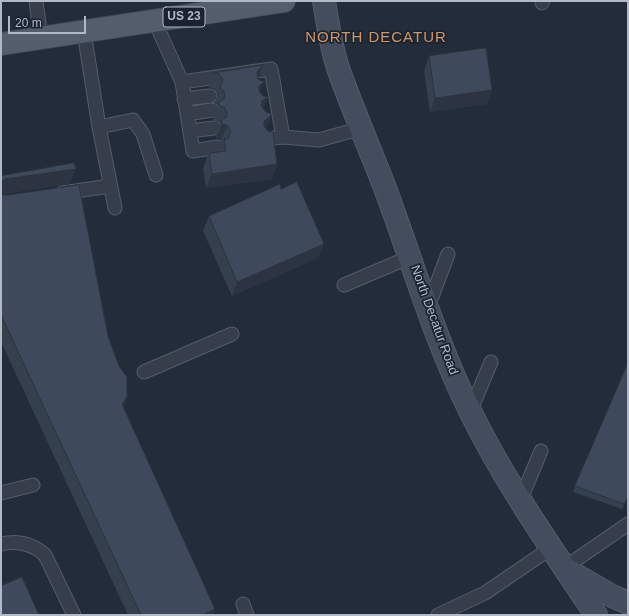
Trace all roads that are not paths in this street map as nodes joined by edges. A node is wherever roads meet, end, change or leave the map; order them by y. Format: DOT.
graph roads {
  1 [pos="36,1"];
  2 [pos="284,1"];
  3 [pos="324,1"];
  4 [pos="155,22"];
  5 [pos="84,32"];
  6 [pos="41,38"];
  7 [pos="1,44"];
  8 [pos="182,82"];
  9 [pos="274,88"];
  10 [pos="259,89"];
  11 [pos="210,96"];
  12 [pos="184,99"];
  13 [pos="277,102"];
  14 [pos="261,104"];
  15 [pos="212,110"];
  16 [pos="187,114"];
  17 [pos="280,118"];
  18 [pos="264,120"];
  19 [pos="99,127"];
  20 [pos="214,128"];
  21 [pos="362,128"];
  22 [pos="190,130"];
  23 [pos="283,137"];
  24 [pos="266,139"];
  25 [pos="218,147"];
  26 [pos="156,175"];
  27 [pos="110,186"];
  28 [pos="48,195"];
  29 [pos="115,208"];
  30 [pos="448,254"];
  31 [pos="410,257"];
  32 [pos="344,286"];
  33 [pos="428,308"];
  34 [pos="232,334"];
  35 [pos="491,362"];
  36 [pos="144,372"];
  37 [pos="470,412"];
  38 [pos="542,452"];
  39 [pos="33,485"];
  40 [pos="1,493"];
  41 [pos="520,501"];
  42 [pos="628,524"];
  43 [pos="1,544"];
  44 [pos="551,548"];
  45 [pos="564,568"];
  46 [pos="628,603"];
  47 [pos="74,615"];
  48 [pos="438,615"];
  49 [pos="596,615"];
  1 -- 6 [label="lane"];
  2 -- 4 [label="main road, US 23"];
  3 -- 21 [label="main road, North Decatur Road"];
  4 -- 5 [label="main road, US 23"];
  4 -- 8 [label="lane"];
  5 -- 6 [label="main road, US 23"];
  5 -- 19 [label="lane"];
  6 -- 7 [label="main road, US 23"];
  8 -- 9 [label="lane"];
  8 -- 12 [label="lane"];
  9 -- 10 [label="lane"];
  9 -- 13 [label="lane"];
  11 -- 12 [label="lane"];
  12 -- 16 [label="lane"];
  13 -- 14 [label="lane"];
  13 -- 17 [label="lane"];
  15 -- 16 [label="lane"];
  16 -- 22 [label="lane"];
  17 -- 18 [label="lane"];
  17 -- 23 [label="lane"];
  19 -- 26 [label="lane"];
  19 -- 27 [label="lane"];
  20 -- 22 [label="lane"];
  21 -- 23 [label="lane"];
  21 -- 31 [label="main road, North Decatur Road"];
  22 -- 25 [label="lane"];
  23 -- 24 [label="lane"];
  27 -- 28 [label="lane"];
  27 -- 29 [label="lane"];
  30 -- 33 [label="lane"];
  31 -- 32 [label="lane"];
  31 -- 33 [label="main road, North Decatur Road"];
  33 -- 37 [label="main road, North Decatur Road"];
  34 -- 36 [label="lane"];
  35 -- 37 [label="lane"];
  37 -- 41 [label="main road, North Decatur Road"];
  38 -- 41 [label="lane"];
  39 -- 40 [label="lane"];
  41 -- 44 [label="main road, North Decatur Road"];
  42 -- 45 [label="lane"];
  43 -- 47 [label="lane"];
  44 -- 45 [label="main road, North Decatur Road"];
  44 -- 48 [label="lane"];
  45 -- 46 [label="main road"];
  45 -- 49 [label="main road, North Decatur Road"];
}
